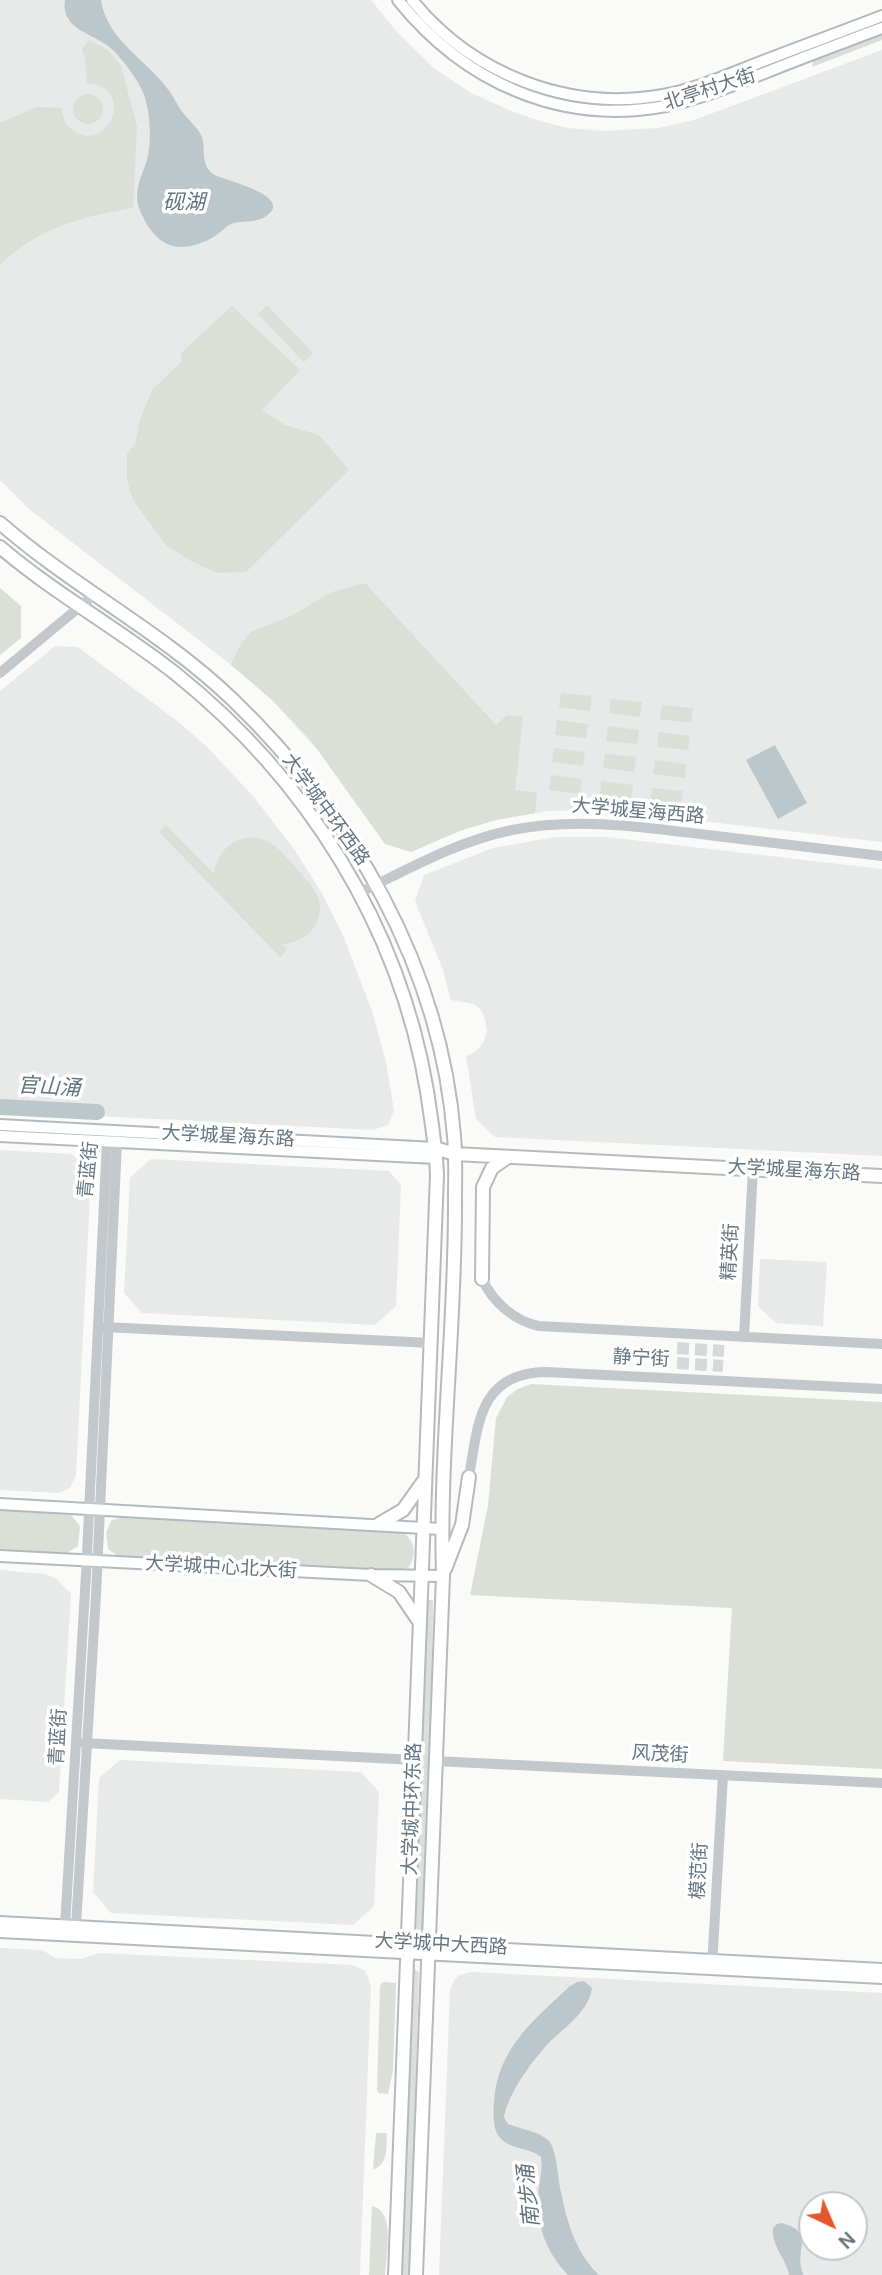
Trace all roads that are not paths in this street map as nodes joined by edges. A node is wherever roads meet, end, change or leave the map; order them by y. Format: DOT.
graph roads {
  1 [pos="398,0"];
  2 [pos="412,0"];
  3 [pos="882,16"];
  4 [pos="882,28"];
  5 [pos="0,523"];
  6 [pos="0,547"];
  7 [pos="95,594"];
  8 [pos="81,607"];
  9 [pos="0,673"];
  10 [pos="343,828"];
  11 [pos="328,839"];
  12 [pos="882,856"];
  13 [pos="377,884"];
  14 [pos="360,892"];
  15 [pos="0,1125"];
  16 [pos="0,1136"];
  17 [pos="112,1138"];
  18 [pos="436,1153"];
  19 [pos="455,1154"];
  20 [pos="508,1157"];
  21 [pos="753,1169"];
  22 [pos="882,1176"];
  23 [pos="482,1279"];
  24 [pos="102,1327"];
  25 [pos="744,1337"];
  26 [pos="431,1343"];
  27 [pos="452,1344"];
  28 [pos="882,1344"];
  29 [pos="882,1389"];
  30 [pos="469,1477"];
  31 [pos="425,1478"];
  32 [pos="0,1504"];
  33 [pos="94,1509"];
  34 [pos="379,1524"];
  35 [pos="423,1528"];
  36 [pos="441,1529"];
  37 [pos="0,1556"];
  38 [pos="92,1562"];
  39 [pos="371,1575"];
  40 [pos="421,1575"];
  41 [pos="443,1576"];
  42 [pos="419,1625"];
  43 [pos="81,1743"];
  44 [pos="415,1760"];
  45 [pos="435,1761"];
  46 [pos="723,1775"];
  47 [pos="882,1783"];
  48 [pos="0,1922"];
  49 [pos="71,1929"];
  50 [pos="0,1932"];
  51 [pos="408,1949"];
  52 [pos="428,1950"];
  53 [pos="712,1965"];
  54 [pos="882,1969"];
  55 [pos="882,1978"];
  56 [pos="395,2275"];
  57 [pos="416,2275"];
  1 -- 4 [label="main road, 北亭村大街"];
  2 -- 3 [label="main road, 北亭村大街"];
  5 -- 7 [label="main road, 大学城中环西路"];
  6 -- 8 [label="main road, 大学城中环西路"];
  7 -- 8 [label="street"];
  7 -- 10 [label="main road, 大学城中环西路"];
  8 -- 9 [label="street"];
  8 -- 11 [label="main road, 大学城中环西路"];
  10 -- 11 [label="main road"];
  10 -- 13 [label="main road, 大学城中环西路"];
  11 -- 14 [label="main road, 大学城中环西路"];
  12 -- 13 [label="street, 大学城星海西路"];
  13 -- 14 [label="street, 大学城星海西路"];
  13 -- 19 [label="main road, 大学城中环西路"];
  14 -- 18 [label="main road, 大学城中环西路"];
  15 -- 17 [label="main road, 大学城星海东路"];
  16 -- 17 [label="main road, 大学城星海东路"];
  17 -- 18 [label="main road, 大学城星海东路"];
  17 -- 24 [label="street, 青蓝街"];
  18 -- 19 [label="main road, 大学城星海东路"];
  18 -- 26 [label="main road, 大学城中环西路"];
  19 -- 20 [label="main road, 大学城星海东路"];
  19 -- 27 [label="main road, 大学城中环西路"];
  20 -- 21 [label="main road, 大学城星海东路"];
  20 -- 23 [label="main road"];
  21 -- 22 [label="main road, 大学城星海东路"];
  21 -- 25 [label="street, 精英街"];
  23 -- 25 [label="street, 静宁街"];
  24 -- 26 [label="street"];
  24 -- 33 [label="street, 青蓝街"];
  25 -- 28 [label="street, 静宁街"];
  26 -- 31 [label="main road, 大学城中环东路"];
  27 -- 36 [label="main road, 大学城中环东路"];
  29 -- 30 [label="street, 静宁街"];
  30 -- 41 [label="main road"];
  31 -- 34 [label="main road"];
  31 -- 35 [label="main road, 大学城中环东路"];
  32 -- 33 [label="main road"];
  33 -- 34 [label="main road"];
  33 -- 38 [label="street, 青蓝街"];
  34 -- 35 [label="main road"];
  35 -- 36 [label="main road"];
  35 -- 40 [label="main road, 大学城中环东路"];
  36 -- 41 [label="main road, 大学城中环东路"];
  37 -- 38 [label="main road, 大学城中心北大街"];
  38 -- 39 [label="main road, 大学城中心北大街"];
  38 -- 43 [label="street, 青蓝街"];
  39 -- 40 [label="main road, 大学城中心北大街"];
  39 -- 42 [label="main road"];
  40 -- 41 [label="main road, 大学城中心北大街"];
  40 -- 42 [label="main road, 大学城中环东路"];
  41 -- 45 [label="main road, 大学城中环东路"];
  42 -- 44 [label="main road, 大学城中环东路"];
  43 -- 44 [label="street"];
  43 -- 49 [label="street, 青蓝街"];
  44 -- 51 [label="main road, 大学城中环东路"];
  45 -- 46 [label="street, 风茂街"];
  45 -- 52 [label="main road, 大学城中环东路"];
  46 -- 47 [label="street, 风茂街"];
  46 -- 53 [label="street, 模范街"];
  48 -- 49 [label="main road, 大学城中大西路"];
  49 -- 50 [label="main road, 大学城中大西路"];
  49 -- 51 [label="main road, 大学城中大西路"];
  51 -- 52 [label="main road, 大学城中大西路"];
  51 -- 56 [label="main road, 大学城中环东路"];
  52 -- 53 [label="main road, 大学城中大西路"];
  52 -- 57 [label="main road, 大学城中环东路"];
  53 -- 54 [label="main road, 大学城中大西路"];
  53 -- 55 [label="main road, 大学城中大西路"];
}
